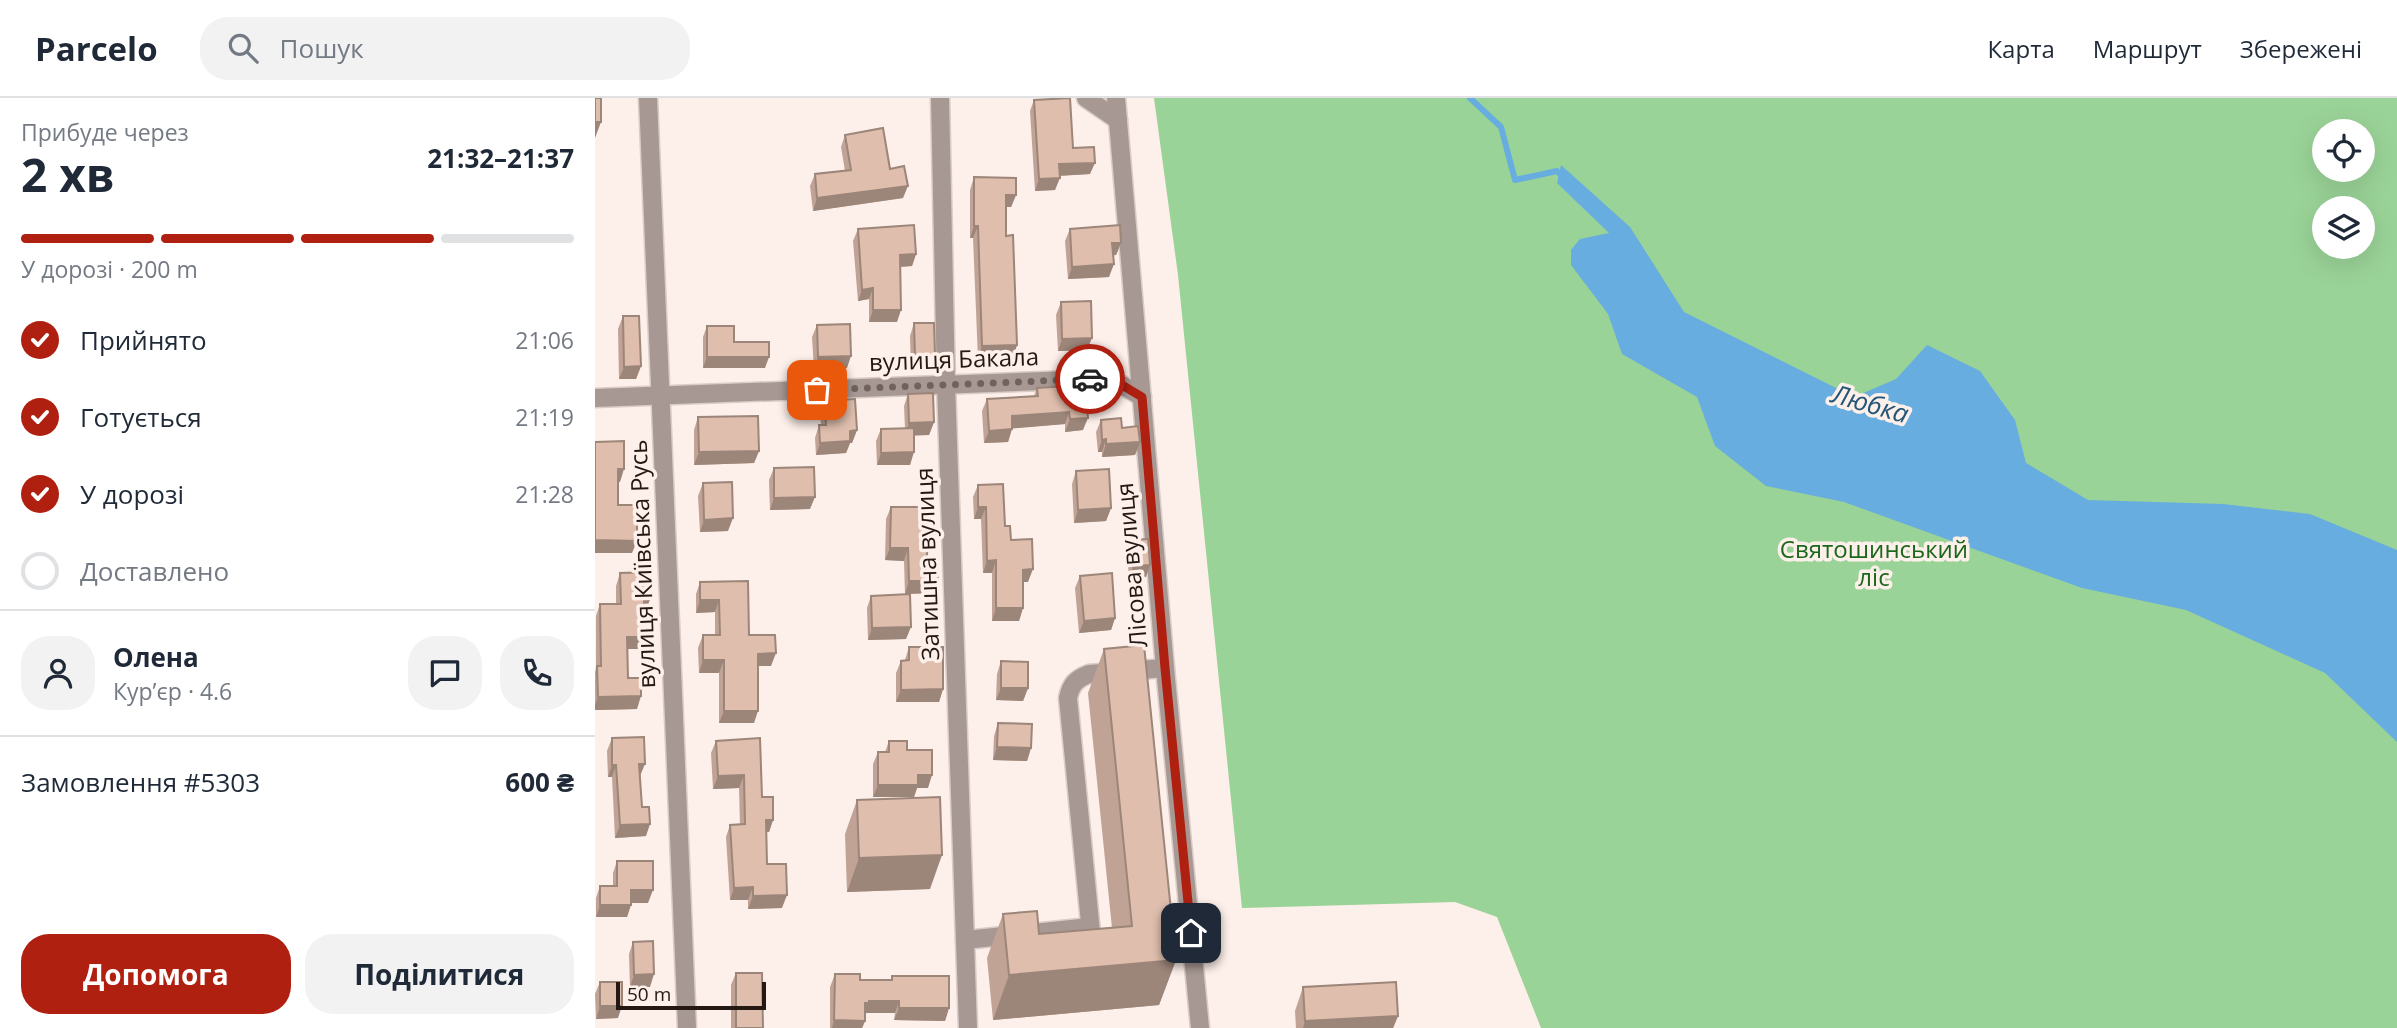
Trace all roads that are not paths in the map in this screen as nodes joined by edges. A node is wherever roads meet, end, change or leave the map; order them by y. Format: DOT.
graph roads {
  1 [pos="648,98"];
  2 [pos="940,98"];
  3 [pos="1086,98"];
  4 [pos="1116,98"];
  5 [pos="1118,120"];
  6 [pos="946,384"];
  7 [pos="661,396"];
  8 [pos="1142,397"];
  9 [pos="595,398"];
  10 [pos="1165,668"];
  11 [pos="1090,927"];
  12 [pos="965,940"];
  13 [pos="1093,962"];
  14 [pos="687,1028"];
  15 [pos="968,1028"];
  16 [pos="1200,1028"];
  1 -- 7 [label="street, вулиця Київська Русь"];
  2 -- 6 [label="street, Затишна вулиця"];
  3 -- 5 [label="street"];
  4 -- 5 [label="street, Лісова вулиця"];
  5 -- 8 [label="street, Лісова вулиця"];
  6 -- 7 [label="street, вулиця Бакала"];
  6 -- 8 [label="street, вулиця Бакала"];
  6 -- 12 [label="street, Затишна вулиця"];
  7 -- 9 [label="street, вулиця Бакала"];
  7 -- 14 [label="street, вулиця Київська Русь"];
  8 -- 10 [label="street, Лісова вулиця"];
  10 -- 11 [label="street"];
  10 -- 16 [label="street, Лісова вулиця"];
  11 -- 12 [label="street"];
  11 -- 13 [label="street"];
  12 -- 15 [label="street, Затишна вулиця"];
}
